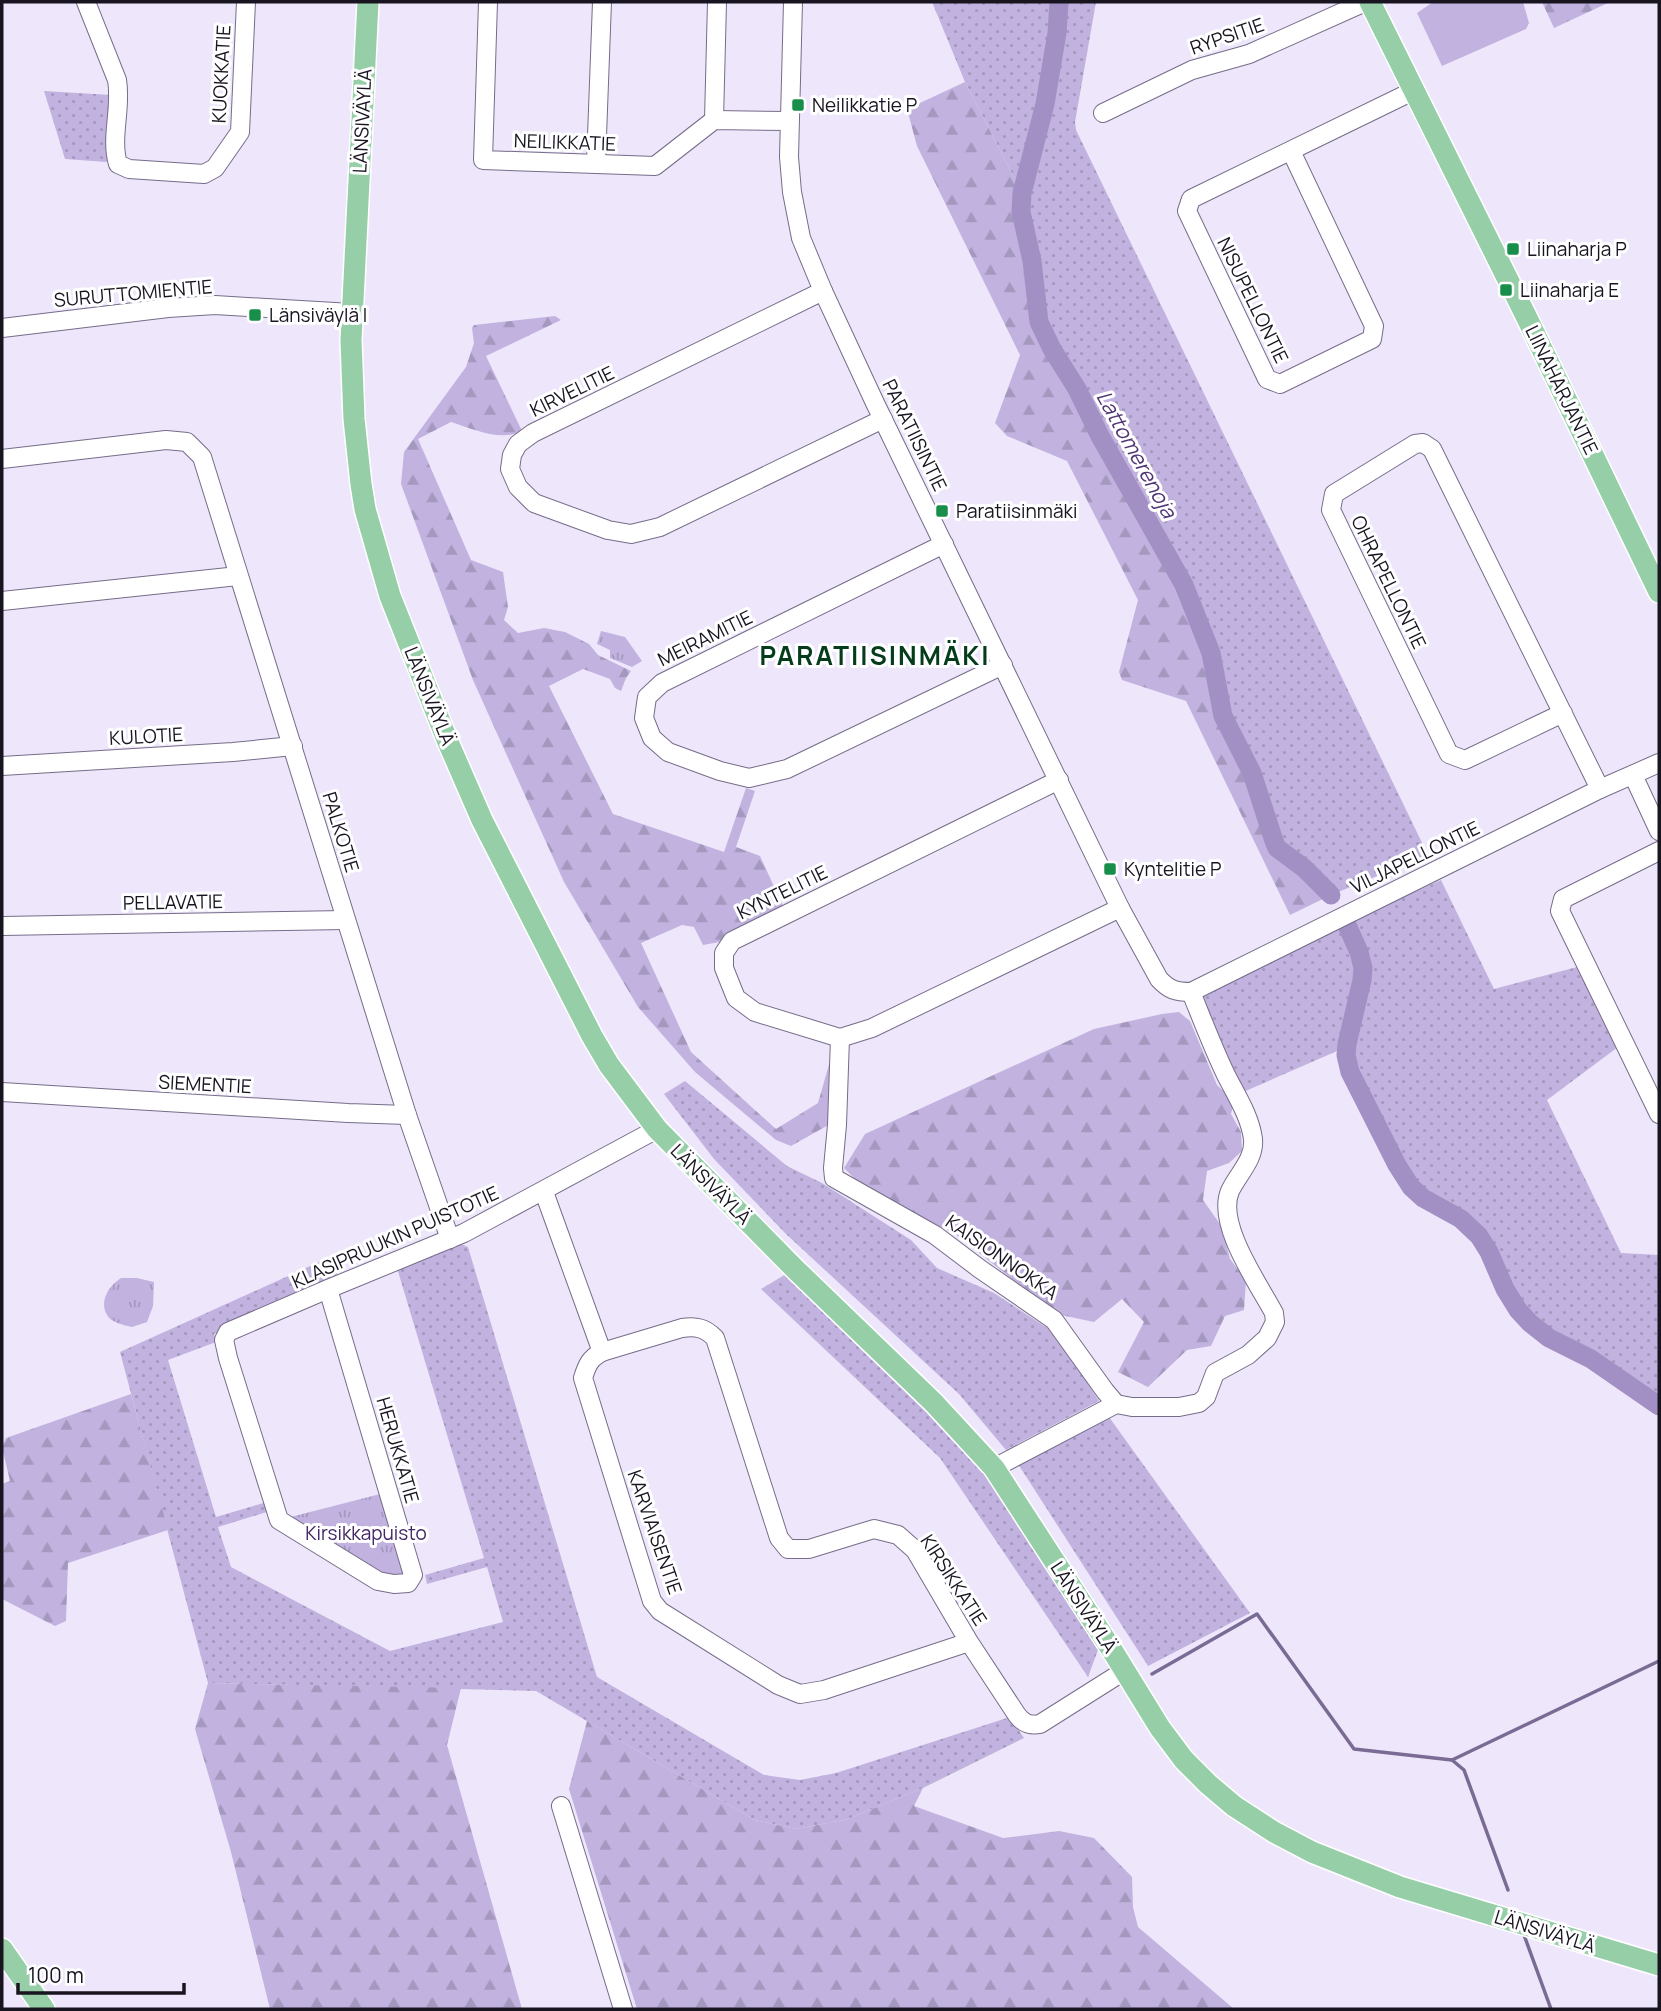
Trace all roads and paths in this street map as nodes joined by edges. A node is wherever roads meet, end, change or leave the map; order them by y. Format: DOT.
graph roads {
  1 [pos="86,2"];
  2 [pos="246,2"];
  3 [pos="368,2"];
  4 [pos="488,2"];
  5 [pos="601,2"];
  6 [pos="717,2"];
  7 [pos="793,2"];
  8 [pos="1374,4"];
  9 [pos="1415,90"];
  10 [pos="1103,113"];
  11 [pos="713,120"];
  12 [pos="789,121"];
  13 [pos="1291,150"];
  14 [pos="596,163"];
  15 [pos="823,291"];
  16 [pos="352,313"];
  17 [pos="2,328"];
  18 [pos="883,419"];
  19 [pos="2,459"];
  20 [pos="944,544"];
  21 [pos="238,576"];
  22 [pos="1659,592"];
  23 [pos="2,601"];
  24 [pos="1003,665"];
  25 [pos="1563,713"];
  26 [pos="293,746"];
  27 [pos="1659,763"];
  28 [pos="2,766"];
  29 [pos="1633,775"];
  30 [pos="1059,780"];
  31 [pos="1600,789"];
  32 [pos="1659,831"];
  33 [pos="1659,851"];
  34 [pos="1120,908"];
  35 [pos="345,920"];
  36 [pos="2,926"];
  37 [pos="1191,992"];
  38 [pos="840,1038"];
  39 [pos="2,1092"];
  40 [pos="1659,1114"];
  41 [pos="407,1115"];
  42 [pos="657,1129"];
  43 [pos="544,1192"];
  44 [pos="450,1239"];
  45 [pos="328,1289"];
  46 [pos="224,1340"];
  47 [pos="602,1352"];
  48 [pos="1116,1404"];
  49 [pos="994,1468"];
  50 [pos="969,1642"];
  51 [pos="1125,1671"];
  52 [pos="561,1806"];
  53 [pos="2,1949"];
  54 [pos="1659,1965"];
  55 [pos="44,2009"];
  56 [pos="623,2009"];
  1 -- 2 [label="street, KUOKKATIE"];
  3 -- 16 [label="main road, LÄNSIVÄYLÄ"];
  4 -- 14 [label="street, NEILIKKATIE"];
  5 -- 14 [label="street"];
  6 -- 11 [label="street"];
  7 -- 12 [label="street, PARATIISINTIE"];
  8 -- 9 [label="main road, LIINAHARJANTIE"];
  8 -- 10 [label="street, RYPSITIE"];
  9 -- 13 [label="street, NISUPELLONTIE"];
  9 -- 22 [label="main road, LIINAHARJANTIE"];
  11 -- 12 [label="street"];
  11 -- 14 [label="street, NEILIKKATIE"];
  12 -- 15 [label="street, PARATIISINTIE"];
  13 -- 13 [label="street, NISUPELLONTIE"];
  15 -- 18 [label="street, PARATIISINTIE"];
  15 -- 18 [label="street, KIRVELITIE"];
  16 -- 17 [label="street, SURUTTOMIENTIE"];
  16 -- 42 [label="main road, LÄNSIVÄYLÄ"];
  18 -- 20 [label="street, PARATIISINTIE"];
  19 -- 21 [label="street, PALKOTIE"];
  20 -- 24 [label="street, PARATIISINTIE"];
  20 -- 24 [label="street, MEIRAMITIE"];
  21 -- 23 [label="street"];
  21 -- 26 [label="street, PALKOTIE"];
  24 -- 30 [label="street, PARATIISINTIE"];
  25 -- 25 [label="street, OHRAPELLONTIE"];
  25 -- 31 [label="street, OHRAPELLONTIE"];
  26 -- 28 [label="street, KULOTIE"];
  26 -- 35 [label="street, PALKOTIE"];
  27 -- 29 [label="street, VILJAPELLONTIE"];
  29 -- 31 [label="street, VILJAPELLONTIE"];
  29 -- 32 [label="street"];
  30 -- 34 [label="street, PARATIISINTIE"];
  30 -- 38 [label="street, KYNTELITIE"];
  31 -- 37 [label="street, VILJAPELLONTIE"];
  33 -- 40 [label="street"];
  34 -- 37 [label="street, PARATIISINTIE"];
  34 -- 38 [label="street"];
  35 -- 36 [label="street, PELLAVATIE"];
  35 -- 41 [label="street, PALKOTIE"];
  37 -- 48 [label="street"];
  38 -- 48 [label="street, KAISIONNOKKA"];
  39 -- 41 [label="street, SIEMENTIE"];
  41 -- 44 [label="street, PALKOTIE"];
  42 -- 43 [label="street, KLASIPRUUKIN PUISTOTIE"];
  42 -- 49 [label="main road, LÄNSIVÄYLÄ"];
  43 -- 44 [label="street, KLASIPRUUKIN PUISTOTIE"];
  43 -- 47 [label="street"];
  44 -- 45 [label="street, KLASIPRUUKIN PUISTOTIE"];
  45 -- 46 [label="street, KLASIPRUUKIN PUISTOTIE"];
  45 -- 46 [label="street, HERUKKATIE"];
  47 -- 50 [label="street, KIRSIKKATIE"];
  47 -- 50 [label="street, KARVIAISENTIE"];
  48 -- 49 [label="street"];
  49 -- 51 [label="main road, LÄNSIVÄYLÄ"];
  50 -- 51 [label="street, KIRSIKKATIE"];
  51 -- 54 [label="main road, LÄNSIVÄYLÄ"];
  52 -- 56 [label="street"];
  53 -- 55 [label="main road"];
}
